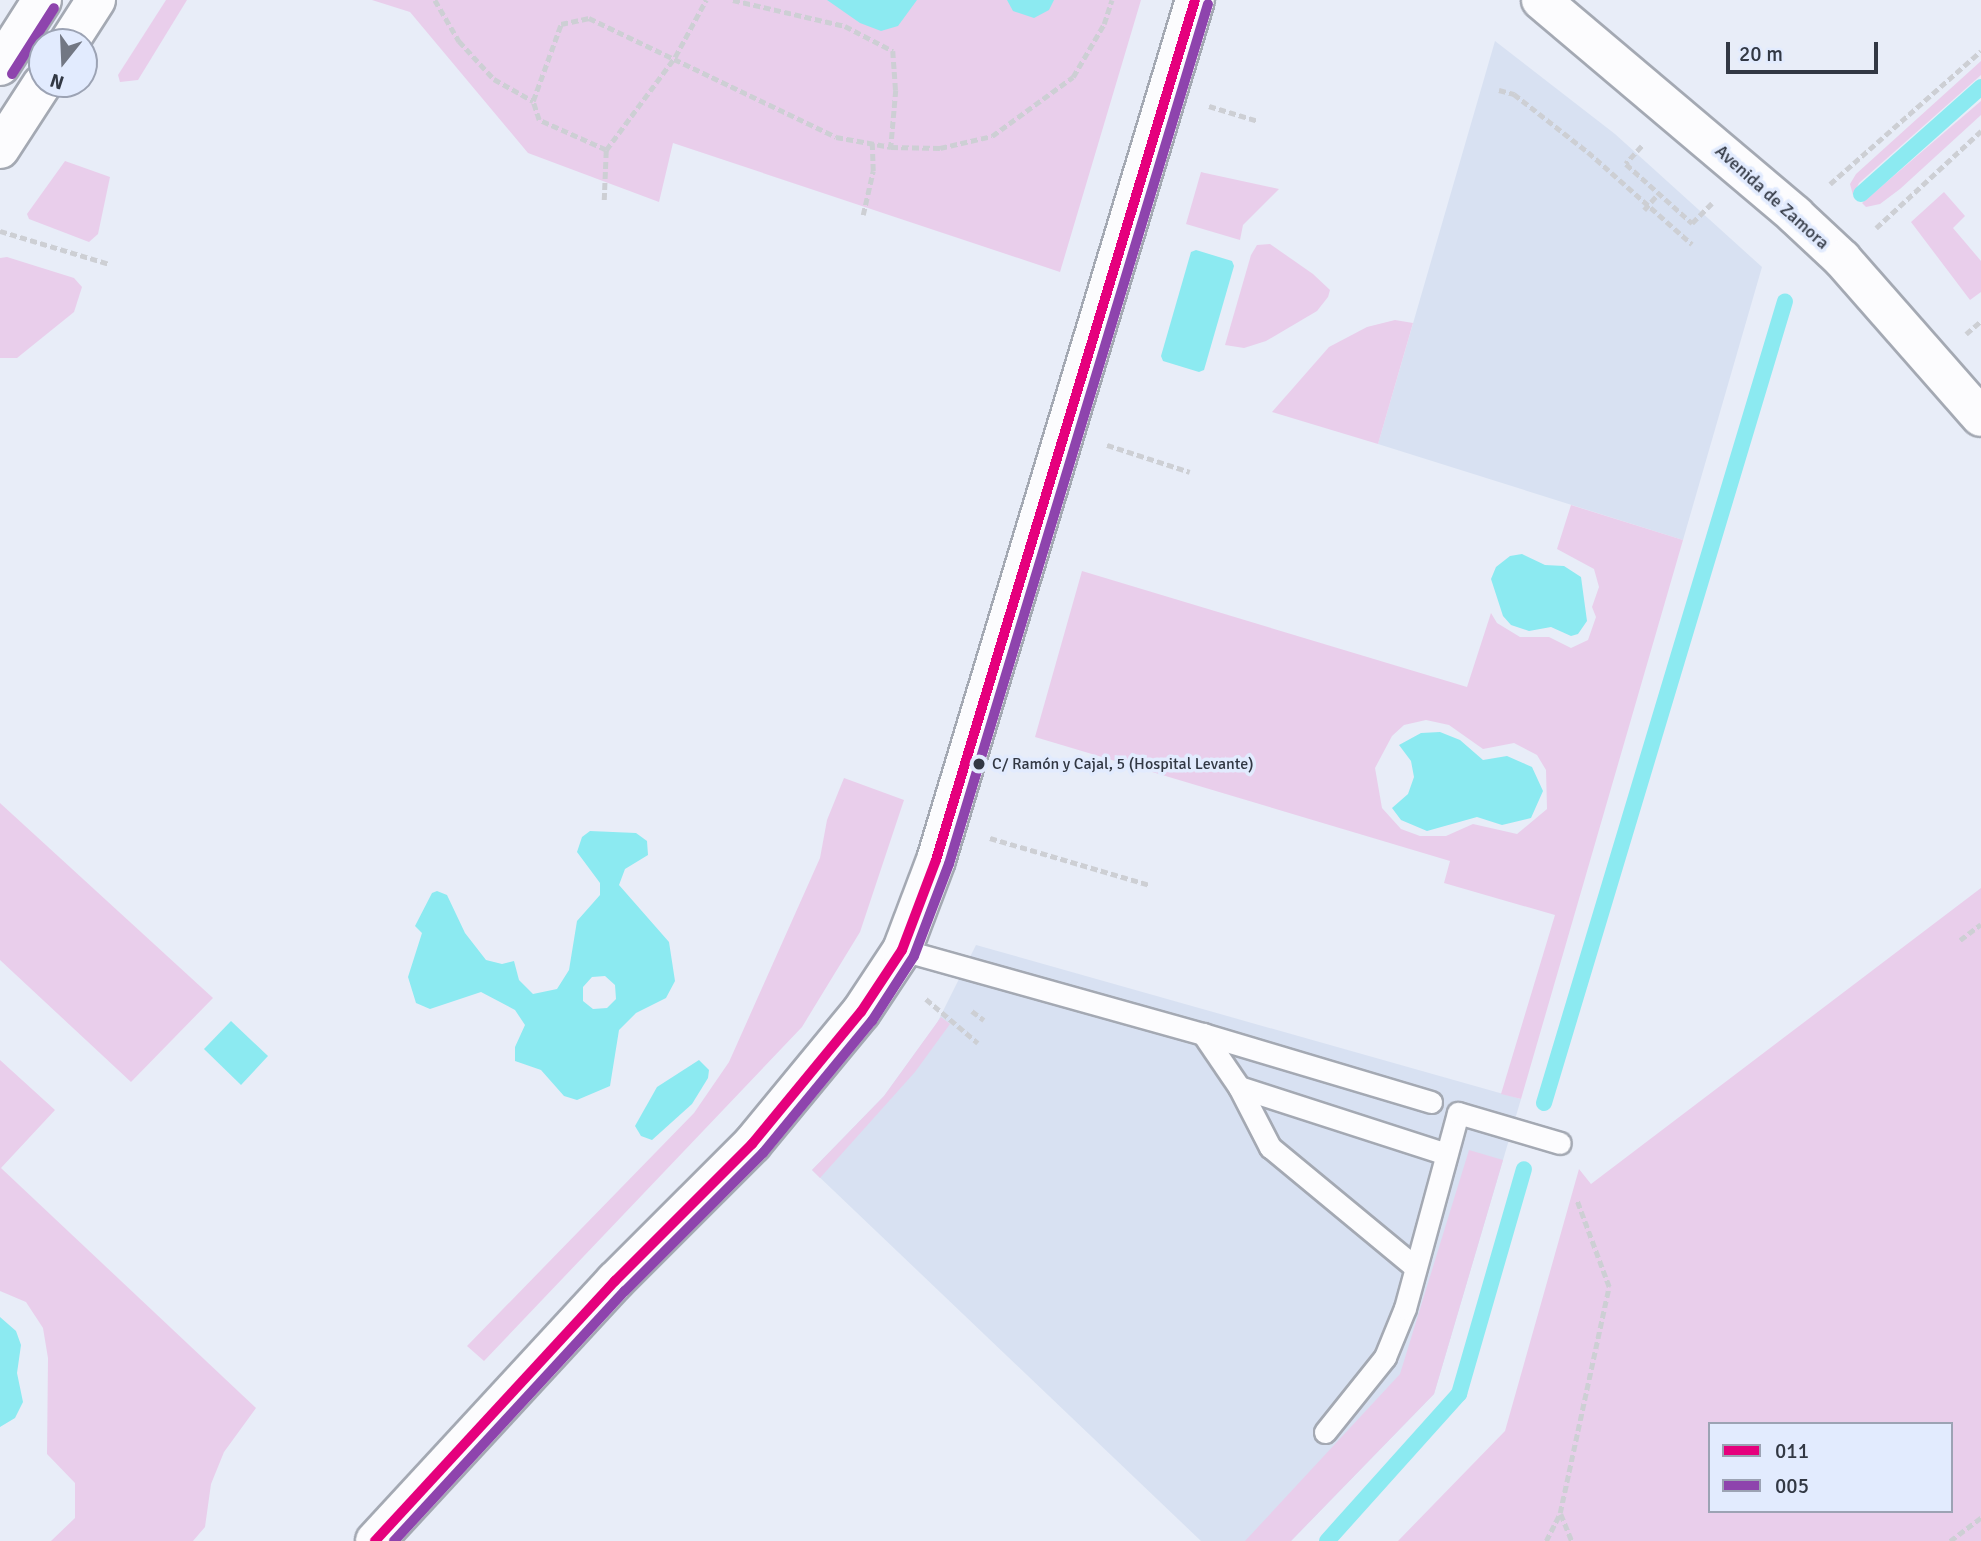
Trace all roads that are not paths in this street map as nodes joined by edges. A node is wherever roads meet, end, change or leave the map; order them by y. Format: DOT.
graph roads {
  1 [pos="41,0"];
  2 [pos="96,0"];
  3 [pos="1195,0"];
  4 [pos="1541,0"];
  5 [pos="78,28"];
  6 [pos="0,66"];
  7 [pos="33,98"];
  8 [pos="0,149"];
  9 [pos="1981,417"];
  10 [pos="896,960"];
  11 [pos="1203,1034"];
  12 [pos="1239,1087"];
  13 [pos="1431,1102"];
  14 [pos="1560,1143"];
  15 [pos="1446,1154"];
  16 [pos="1415,1266"];
  17 [pos="1325,1433"];
  18 [pos="375,1541"];
  1 -- 6 [label="street"];
  2 -- 5 [label="street"];
  3 -- 10 [label="street"];
  4 -- 9 [label="street, Avenida de Zamora"];
  7 -- 8 [label="street"];
  10 -- 11 [label="lane"];
  10 -- 18 [label="street"];
  11 -- 12 [label="lane"];
  11 -- 13 [label="lane"];
  12 -- 15 [label="lane"];
  12 -- 16 [label="lane"];
  14 -- 15 [label="lane"];
  15 -- 16 [label="lane"];
  16 -- 17 [label="lane"];
}
